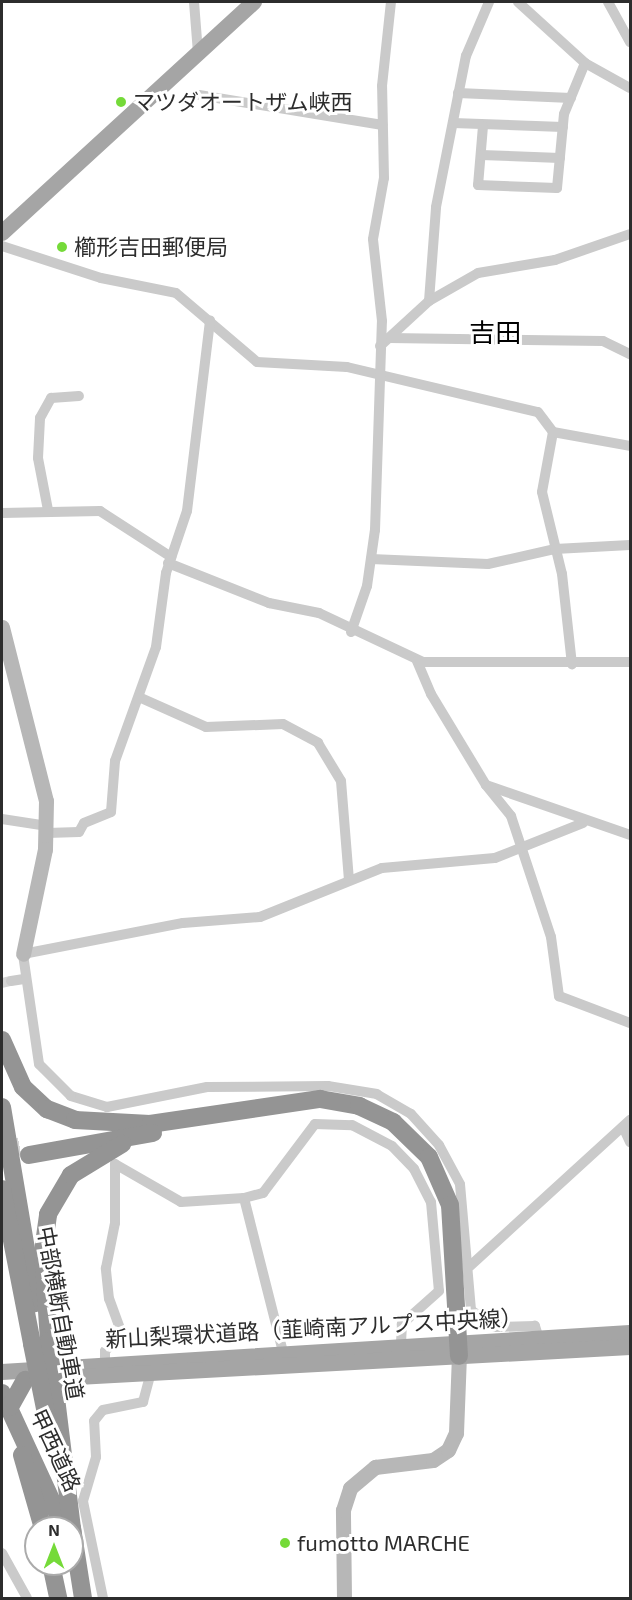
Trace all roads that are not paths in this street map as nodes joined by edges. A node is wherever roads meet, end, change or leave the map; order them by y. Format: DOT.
graph roads {
  1 [pos="194,2"];
  2 [pos="254,2"];
  3 [pos="391,2"];
  4 [pos="489,2"];
  5 [pos="518,2"];
  6 [pos="608,2"];
  7 [pos="630,42"];
  8 [pos="198,53"];
  9 [pos="585,63"];
  10 [pos="630,88"];
  11 [pos="458,93"];
  12 [pos="200,95"];
  13 [pos="571,98"];
  14 [pos="453,123"];
  15 [pos="383,125"];
  16 [pos="483,126"];
  17 [pos="563,127"];
  18 [pos="481,155"];
  19 [pos="560,158"];
  20 [pos="2,233"];
  21 [pos="630,234"];
  22 [pos="2,246"];
  23 [pos="429,301"];
  24 [pos="210,320"];
  25 [pos="389,338"];
  26 [pos="380,346"];
  27 [pos="630,354"];
  28 [pos="378,374"];
  29 [pos="79,396"];
  30 [pos="553,432"];
  31 [pos="630,446"];
  32 [pos="48,510"];
  33 [pos="2,513"];
  34 [pos="630,545"];
  35 [pos="555,549"];
  36 [pos="169,560"];
  37 [pos="371,560"];
  38 [pos="2,627"];
  39 [pos="351,632"];
  40 [pos="417,661"];
  41 [pos="630,662"];
  42 [pos="572,664"];
  43 [pos="141,698"];
  44 [pos="486,785"];
  45 [pos="2,819"];
  46 [pos="583,823"];
  47 [pos="47,830"];
  48 [pos="630,835"];
  49 [pos="520,850"];
  50 [pos="349,880"];
  51 [pos="23,954"];
  52 [pos="24,979"];
  53 [pos="11,981"];
  54 [pos="630,1023"];
  55 [pos="2,1040"];
  56 [pos="2,1107"];
  57 [pos="627,1123"];
  58 [pos="151,1129"];
  59 [pos="630,1142"];
  60 [pos="28,1150"];
  61 [pos="2,1189"];
  62 [pos="244,1198"];
  63 [pos="2,1219"];
  64 [pos="470,1266"];
  65 [pos="630,1333"];
  66 [pos="539,1338"];
  67 [pos="38,1343"];
  68 [pos="401,1346"];
  69 [pos="458,1347"];
  70 [pos="630,1348"];
  71 [pos="285,1360"];
  72 [pos="105,1363"];
  73 [pos="151,1373"];
  74 [pos="2,1375"];
  75 [pos="25,1380"];
  76 [pos="4,1402"];
  77 [pos="39,1516"];
  78 [pos="61,1516"];
  79 [pos="67,1516"];
  80 [pos="68,1516"];
  81 [pos="2,1552"];
  82 [pos="53,1576"];
  83 [pos="79,1576"];
  84 [pos="82,1576"];
  85 [pos="27,1599"];
  86 [pos="58,1599"];
  87 [pos="83,1599"];
  88 [pos="88,1599"];
  89 [pos="103,1599"];
  90 [pos="344,1599"];
  1 -- 8 [label="street"];
  2 -- 8 [label="main road"];
  3 -- 15 [label="street"];
  4 -- 11 [label="street"];
  5 -- 9 [label="street"];
  6 -- 7 [label="street"];
  8 -- 20 [label="main road"];
  9 -- 10 [label="street"];
  9 -- 13 [label="street"];
  11 -- 13 [label="street"];
  11 -- 14 [label="street"];
  12 -- 15 [label="street"];
  13 -- 17 [label="street"];
  14 -- 16 [label="street"];
  14 -- 23 [label="street"];
  15 -- 26 [label="street"];
  16 -- 17 [label="street"];
  16 -- 18 [label="street"];
  17 -- 19 [label="street"];
  18 -- 19 [label="street"];
  18 -- 19 [label="street"];
  21 -- 23 [label="street"];
  22 -- 24 [label="street"];
  23 -- 25 [label="street"];
  24 -- 28 [label="street"];
  24 -- 36 [label="street"];
  25 -- 26 [label="street"];
  25 -- 27 [label="street"];
  26 -- 28 [label="street"];
  28 -- 30 [label="street"];
  28 -- 37 [label="street"];
  29 -- 32 [label="street"];
  30 -- 31 [label="street"];
  30 -- 35 [label="street"];
  32 -- 33 [label="street"];
  32 -- 36 [label="street"];
  34 -- 35 [label="street"];
  35 -- 37 [label="street"];
  35 -- 42 [label="street"];
  36 -- 39 [label="street"];
  36 -- 43 [label="street"];
  37 -- 39 [label="street"];
  38 -- 47 [label="street"];
  39 -- 40 [label="street"];
  40 -- 42 [label="street"];
  40 -- 44 [label="street"];
  41 -- 42 [label="street"];
  43 -- 47 [label="street"];
  43 -- 50 [label="street"];
  44 -- 46 [label="street"];
  44 -- 49 [label="street"];
  45 -- 47 [label="street"];
  46 -- 48 [label="street"];
  46 -- 49 [label="street"];
  47 -- 51 [label="street"];
  49 -- 50 [label="street"];
  49 -- 54 [label="street"];
  50 -- 51 [label="street"];
  51 -- 52 [label="street"];
  52 -- 53 [label="street"];
  52 -- 64 [label="street"];
  55 -- 58 [label="highway"];
  56 -- 67 [label="highway, 中部横断自動車道"];
  57 -- 59 [label="street"];
  57 -- 64 [label="street"];
  58 -- 60 [label="highway"];
  58 -- 67 [label="highway"];
  58 -- 69 [label="highway"];
  61 -- 67 [label="highway, 中部横断自動車道"];
  62 -- 68 [label="street"];
  62 -- 71 [label="street"];
  62 -- 72 [label="street"];
  63 -- 67 [label="highway"];
  64 -- 66 [label="street"];
  65 -- 66 [label="main road, 新山梨環状道路（韮崎南アルプス中央線）"];
  66 -- 69 [label="main road, 新山梨環状道路（韮崎南アルプス中央線）"];
  67 -- 79 [label="highway, 中部横断自動車道, bridge"];
  67 -- 80 [label="highway, 中部横断自動車道, bridge"];
  68 -- 69 [label="main road, 新山梨環状道路（韮崎南アルプス中央線）"];
  68 -- 71 [label="main road, 新山梨環状道路（韮崎南アルプス中央線）"];
  69 -- 70 [label="main road, 新山梨環状道路（韮崎南アルプス中央線）"];
  69 -- 71 [label="main road, 新山梨環状道路（韮崎南アルプス中央線）"];
  69 -- 90 [label="street"];
  71 -- 72 [label="main road, 新山梨環状道路（韮崎南アルプス中央線）"];
  71 -- 73 [label="main road, 新山梨環状道路（韮崎南アルプス中央線）"];
  72 -- 74 [label="main road, 新山梨環状道路（韮崎南アルプス中央線）"];
  73 -- 75 [label="main road, 新山梨環状道路（韮崎南アルプス中央線）"];
  73 -- 89 [label="street"];
  74 -- 75 [label="main road, 新山梨環状道路（韮崎南アルプス中央線）"];
  75 -- 76 [label="highway"];
  76 -- 77 [label="highway, 甲西道路"];
  76 -- 78 [label="highway, 甲西道路"];
  81 -- 85 [label="street"];
  82 -- 86 [label="highway"];
  83 -- 87 [label="highway, 中部横断自動車道, bridge"];
  84 -- 88 [label="highway, 甲西道路"];
}
